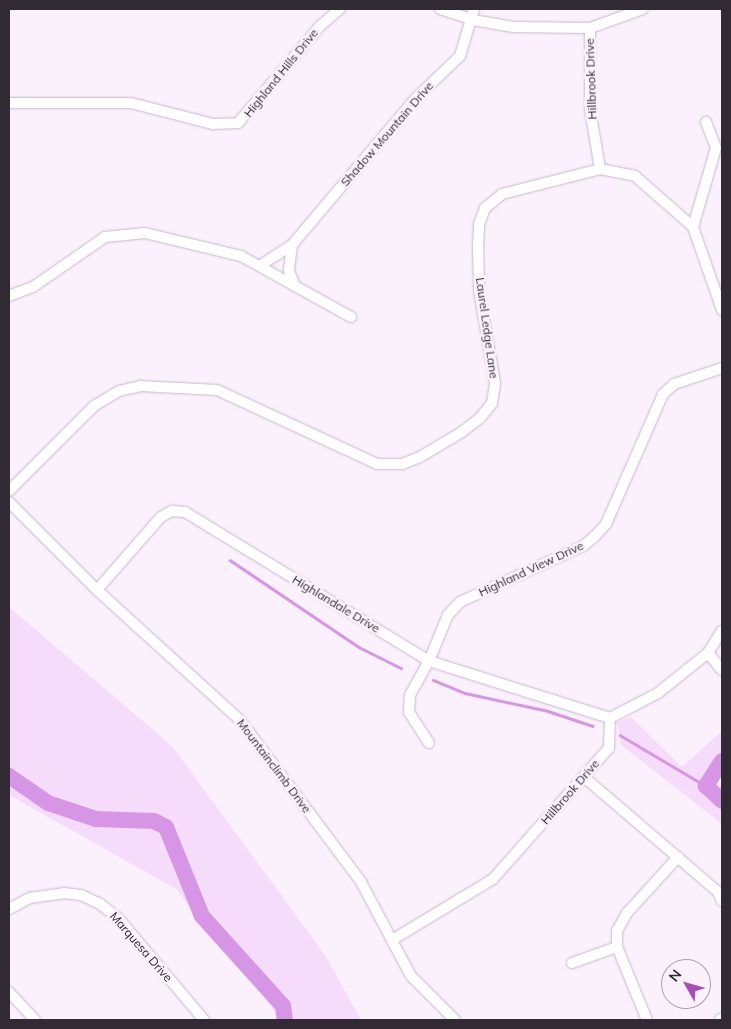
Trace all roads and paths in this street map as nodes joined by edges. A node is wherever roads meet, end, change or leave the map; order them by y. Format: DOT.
graph roads {
  1 [pos="340,9"];
  2 [pos="440,9"];
  3 [pos="643,9"];
  4 [pos="473,14"];
  5 [pos="590,28"];
  6 [pos="9,104"];
  7 [pos="706,122"];
  8 [pos="600,169"];
  9 [pos="693,226"];
  10 [pos="292,245"];
  11 [pos="261,265"];
  12 [pos="294,286"];
  13 [pos="9,296"];
  14 [pos="722,310"];
  15 [pos="350,317"];
  16 [pos="722,368"];
  17 [pos="9,492"];
  18 [pos="9,502"];
  19 [pos="97,590"];
  20 [pos="722,631"];
  21 [pos="708,653"];
  22 [pos="429,661"];
  23 [pos="722,670"];
  24 [pos="610,718"];
  25 [pos="429,743"];
  26 [pos="584,776"];
  27 [pos="678,858"];
  28 [pos="722,901"];
  29 [pos="9,909"];
  30 [pos="392,940"];
  31 [pos="617,947"];
  32 [pos="572,963"];
  33 [pos="9,992"];
  34 [pos="35,1020"];
  35 [pos="204,1020"];
  36 [pos="455,1020"];
  37 [pos="647,1020"];
  1 -- 6 [label="street, Highland Hills Drive"];
  2 -- 4 [label="street"];
  3 -- 5 [label="street"];
  4 -- 5 [label="street"];
  4 -- 10 [label="street, Shadow Mountain Drive"];
  5 -- 8 [label="street, Hillbrook Drive"];
  7 -- 9 [label="street"];
  8 -- 9 [label="street"];
  8 -- 17 [label="street, Laurel Ledge Lane"];
  9 -- 14 [label="street"];
  10 -- 11 [label="street, Shadow Mountain Drive"];
  10 -- 12 [label="street"];
  11 -- 12 [label="street"];
  11 -- 13 [label="street"];
  12 -- 15 [label="street"];
  16 -- 22 [label="street, Highland View Drive"];
  18 -- 19 [label="street, Mountainclimb Drive"];
  19 -- 22 [label="street, Highlandale Drive"];
  19 -- 30 [label="street, Mountainclimb Drive"];
  20 -- 21 [label="street"];
  21 -- 23 [label="street"];
  21 -- 24 [label="street"];
  22 -- 24 [label="street, Highlandale Drive"];
  22 -- 25 [label="street, Highland View Drive"];
  24 -- 26 [label="street, Hillbrook Drive"];
  26 -- 27 [label="street"];
  26 -- 30 [label="street, Hillbrook Drive"];
  27 -- 28 [label="street"];
  27 -- 31 [label="street"];
  29 -- 35 [label="street, Marquesa Drive"];
  30 -- 36 [label="street, Mountainclimb Drive"];
  31 -- 32 [label="street"];
  31 -- 37 [label="street"];
  33 -- 34 [label="street"];
}
